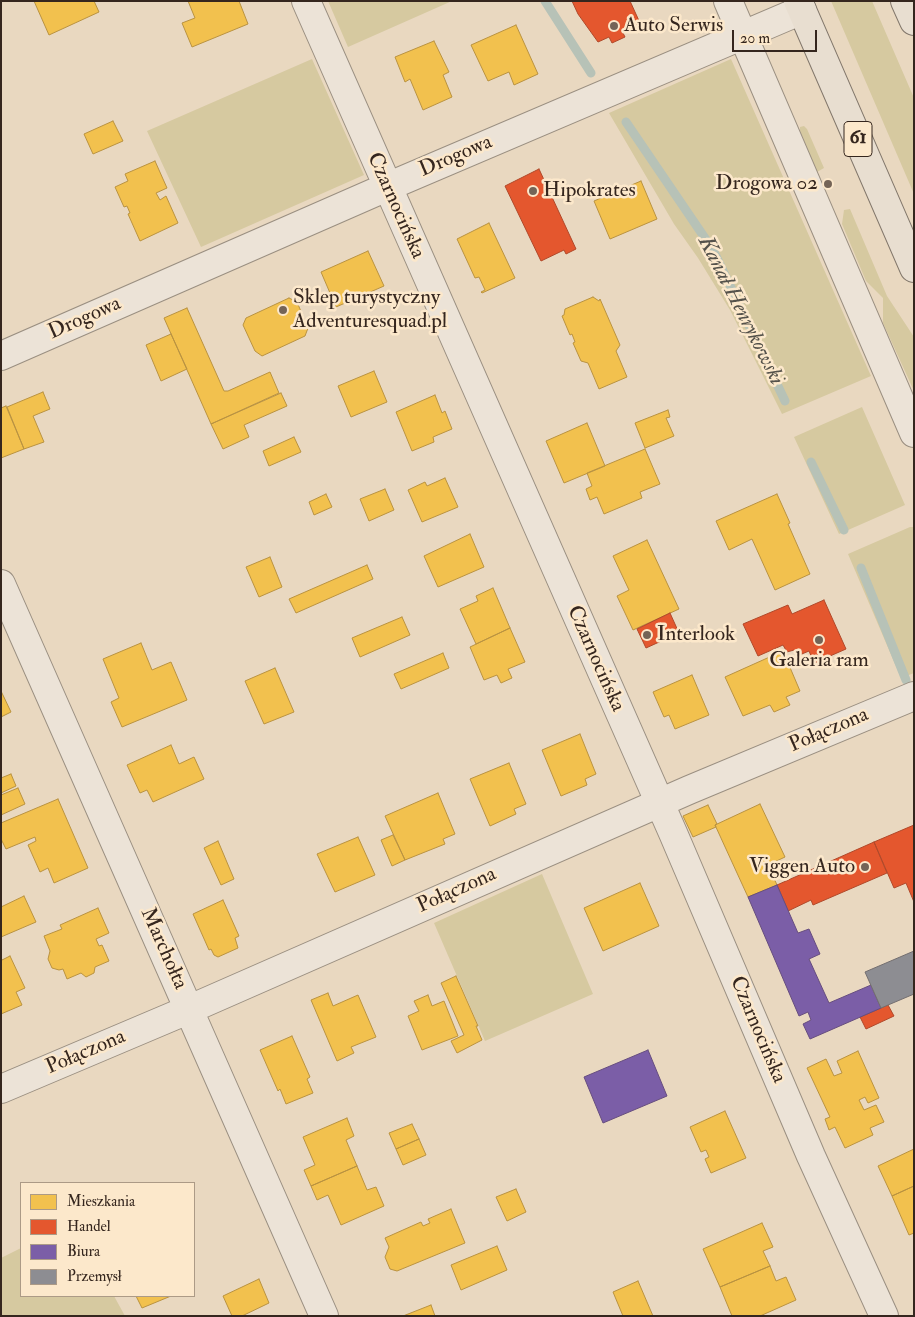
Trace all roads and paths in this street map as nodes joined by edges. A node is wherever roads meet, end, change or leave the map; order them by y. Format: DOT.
graph roads {
  1 [pos="306,1"];
  2 [pos="728,1"];
  3 [pos="905,1"];
  4 [pos="800,6"];
  5 [pos="914,22"];
  6 [pos="742,35"];
  7 [pos="387,187"];
  8 [pos="914,268"];
  9 [pos="1,356"];
  10 [pos="914,432"];
  11 [pos="1,584"];
  12 [pos="914,696"];
  13 [pos="659,803"];
  14 [pos="190,1009"];
  15 [pos="1,1089"];
  16 [pos="324,1316"];
  17 [pos="884,1316"];
  1 -- 7 [label="street, Czarnocińska"];
  2 -- 6 [label="street"];
  3 -- 5 [label="main road"];
  4 -- 6 [label="street, Drogowa"];
  4 -- 8 [label="main road, 61"];
  6 -- 7 [label="street, Drogowa"];
  6 -- 10 [label="street"];
  7 -- 9 [label="street, Drogowa"];
  7 -- 13 [label="street, Czarnocińska"];
  11 -- 14 [label="street, Marchołta"];
  12 -- 13 [label="street, Połączona"];
  13 -- 14 [label="street, Połączona"];
  13 -- 17 [label="street, Czarnocińska"];
  14 -- 15 [label="street, Połączona"];
  14 -- 16 [label="street, Marchołta"];
}
